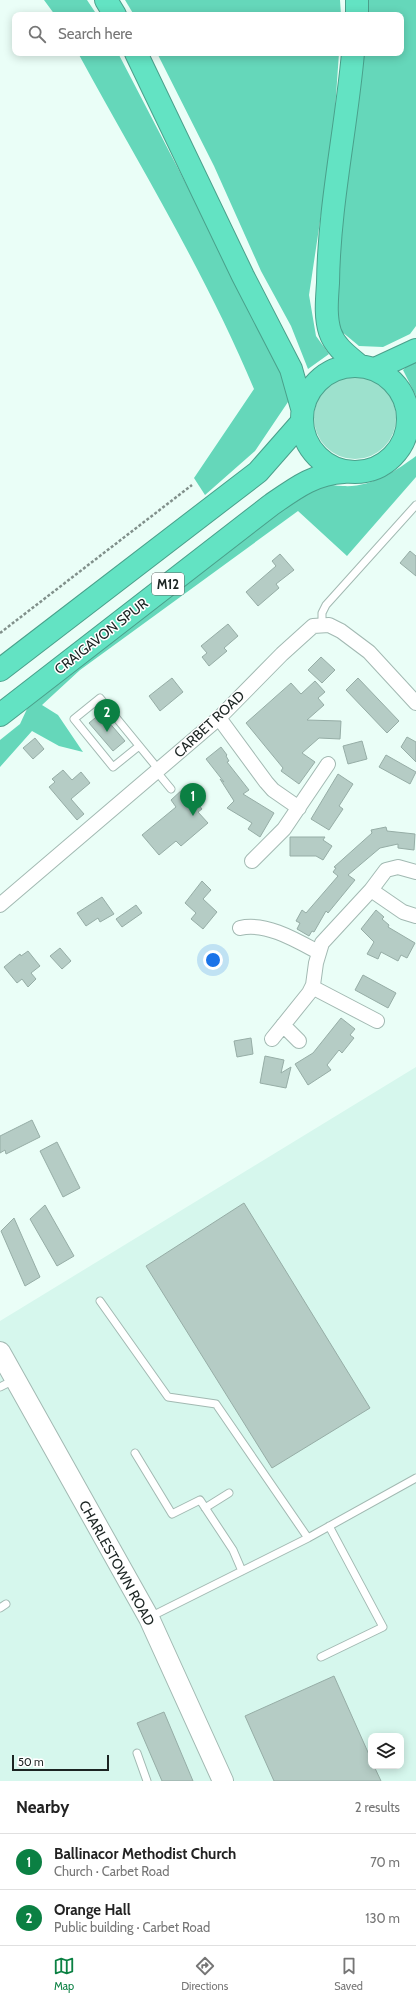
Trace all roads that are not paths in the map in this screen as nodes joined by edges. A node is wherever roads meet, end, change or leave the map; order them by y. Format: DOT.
graph roads {
  1 [pos="106,0"];
  2 [pos="356,0"];
  3 [pos="113,12"];
  4 [pos="357,12"];
  5 [pos="137,56"];
  6 [pos="353,56"];
  7 [pos="416,350"];
  8 [pos="367,367"];
  9 [pos="302,416"];
  10 [pos="412,418"];
  11 [pos="344,472"];
  12 [pos="416,505"];
  13 [pos="322,624"];
  14 [pos="0,670"];
  15 [pos="416,703"];
  16 [pos="0,715"];
  17 [pos="219,718"];
  18 [pos="139,746"];
  19 [pos="328,764"];
  20 [pos="158,771"];
  21 [pos="171,789"];
  22 [pos="299,808"];
  23 [pos="252,861"];
  24 [pos="416,872"];
  25 [pos="371,890"];
  26 [pos="0,905"];
  27 [pos="416,916"];
  28 [pos="240,928"];
  29 [pos="318,952"];
  30 [pos="312,987"];
  31 [pos="377,1021"];
  32 [pos="283,1025"];
  33 [pos="272,1039"];
  34 [pos="300,1041"];
  35 [pos="100,1300"];
  36 [pos="0,1352"];
  37 [pos="8,1383"];
  38 [pos="135,1453"];
  39 [pos="416,1478"];
  40 [pos="229,1493"];
  41 [pos="205,1508"];
  42 [pos="329,1526"];
  43 [pos="308,1538"];
  44 [pos="242,1571"];
  45 [pos="149,1618"];
  46 [pos="322,1657"];
  47 [pos="136,1753"];
  48 [pos="147,1781"];
  49 [pos="223,1781"];
  1 -- 3 [label="highway"];
  2 -- 4 [label="highway"];
  5 -- 9 [label="highway"];
  6 -- 8 [label="highway"];
  7 -- 8 [label="highway, M12"];
  8 -- 9 [label="highway, M12"];
  8 -- 10 [label="highway, M12"];
  9 -- 11 [label="highway, M12"];
  9 -- 14 [label="highway, M12"];
  10 -- 11 [label="highway, M12"];
  11 -- 16 [label="highway, CRAIGAVON SPUR / M12"];
  12 -- 13 [label="lane"];
  13 -- 15 [label="street"];
  13 -- 17 [label="street, CARBET ROAD"];
  17 -- 20 [label="street, CARBET ROAD"];
  17 -- 22 [label="street"];
  18 -- 18 [label="lane"];
  18 -- 20 [label="lane"];
  19 -- 22 [label="street"];
  20 -- 21 [label="lane"];
  20 -- 26 [label="street, CARBET ROAD"];
  22 -- 23 [label="street"];
  24 -- 25 [label="street"];
  25 -- 27 [label="street"];
  25 -- 29 [label="street"];
  28 -- 29 [label="street"];
  29 -- 30 [label="street"];
  30 -- 31 [label="street"];
  30 -- 32 [label="street"];
  32 -- 33 [label="street"];
  32 -- 34 [label="street"];
  35 -- 43 [label="lane"];
  36 -- 37 [label="main road, CHARLESTOWN ROAD"];
  37 -- 45 [label="main road, CHARLESTOWN ROAD"];
  38 -- 41 [label="lane"];
  39 -- 42 [label="lane"];
  40 -- 41 [label="lane"];
  41 -- 44 [label="lane"];
  42 -- 43 [label="lane"];
  42 -- 46 [label="lane"];
  43 -- 44 [label="lane"];
  44 -- 45 [label="lane"];
  45 -- 49 [label="main road, CHARLESTOWN ROAD"];
  47 -- 48 [label="lane"];
}
